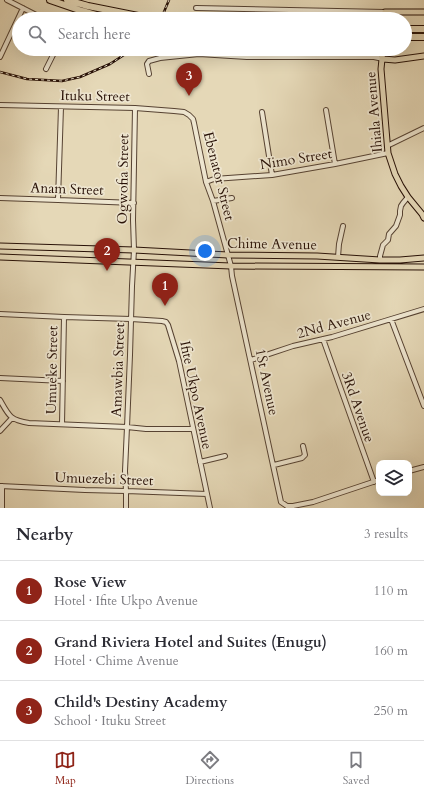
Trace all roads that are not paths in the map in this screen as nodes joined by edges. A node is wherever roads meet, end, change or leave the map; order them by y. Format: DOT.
graph roads {
  1 [pos="7,0"];
  2 [pos="50,0"];
  3 [pos="67,0"];
  4 [pos="23,8"];
  5 [pos="196,8"];
  6 [pos="21,12"];
  7 [pos="31,12"];
  8 [pos="86,12"];
  9 [pos="119,12"];
  10 [pos="385,12"];
  11 [pos="424,12"];
  12 [pos="412,29"];
  13 [pos="424,29"];
  14 [pos="12,32"];
  15 [pos="412,37"];
  16 [pos="424,37"];
  17 [pos="52,56"];
  18 [pos="180,56"];
  19 [pos="231,56"];
  20 [pos="382,56"];
  21 [pos="424,56"];
  22 [pos="0,58"];
  23 [pos="382,59"];
  24 [pos="46,69"];
  25 [pos="149,74"];
  26 [pos="0,105"];
  27 [pos="61,107"];
  28 [pos="134,108"];
  29 [pos="326,110"];
  30 [pos="262,112"];
  31 [pos="189,115"];
  32 [pos="424,128"];
  33 [pos="387,146"];
  34 [pos="388,153"];
  35 [pos="335,164"];
  36 [pos="272,175"];
  37 [pos="206,182"];
  38 [pos="408,197"];
  39 [pos="0,198"];
  40 [pos="232,198"];
  41 [pos="58,200"];
  42 [pos="213,201"];
  43 [pos="134,203"];
  44 [pos="423,215"];
  45 [pos="343,226"];
  46 [pos="0,246"];
  47 [pos="134,250"];
  48 [pos="228,255"];
  49 [pos="0,257"];
  50 [pos="338,257"];
  51 [pos="424,258"];
  52 [pos="380,260"];
  53 [pos="134,262"];
  54 [pos="231,266"];
  55 [pos="424,267"];
  56 [pos="424,309"];
  57 [pos="0,314"];
  58 [pos="64,318"];
  59 [pos="131,319"];
  60 [pos="391,319"];
  61 [pos="323,339"];
  62 [pos="251,360"];
  63 [pos="0,378"];
  64 [pos="63,381"];
  65 [pos="0,400"];
  66 [pos="424,406"];
  67 [pos="12,418"];
  68 [pos="62,424"];
  69 [pos="127,427"];
  70 [pos="193,429"];
  71 [pos="0,431"];
  72 [pos="303,446"];
  73 [pos="224,456"];
  74 [pos="200,462"];
  75 [pos="274,465"];
  76 [pos="424,467"];
  77 [pos="412,471"];
  78 [pos="374,482"];
  79 [pos="1,486"];
  80 [pos="126,491"];
  81 [pos="207,494"];
  82 [pos="2,508"];
  83 [pos="126,508"];
  84 [pos="210,508"];
  1 -- 4 [label="street"];
  2 -- 8 [label="highway"];
  3 -- 9 [label="highway"];
  4 -- 6 [label="street"];
  4 -- 7 [label="street"];
  5 -- 10 [label="street"];
  10 -- 11 [label="main road"];
  12 -- 13 [label="highway"];
  14 -- 22 [label="street"];
  15 -- 16 [label="highway"];
  17 -- 24 [label="street"];
  18 -- 25 [label="street"];
  19 -- 23 [label="street"];
  20 -- 23 [label="main road"];
  21 -- 23 [label="main road, Ihiala Avenue"];
  23 -- 33 [label="main road, Ihiala Avenue"];
  26 -- 27 [label="street, Ituku Street"];
  27 -- 28 [label="street, Ituku Street"];
  27 -- 41 [label="street"];
  28 -- 31 [label="street, Ituku Street"];
  28 -- 43 [label="street, Ogwofia Street"];
  29 -- 35 [label="street"];
  30 -- 36 [label="street"];
  31 -- 37 [label="street, Ebenator Street"];
  32 -- 33 [label="street"];
  33 -- 34 [label="main road, Ihiala Avenue"];
  34 -- 35 [label="street, Nimo Street"];
  34 -- 38 [label="main road, Ihiala Avenue"];
  35 -- 36 [label="street, Nimo Street"];
  36 -- 37 [label="street, Nimo Street"];
  37 -- 42 [label="street, Ebenator Street"];
  38 -- 44 [label="main road, Ihiala Avenue"];
  38 -- 52 [label="street"];
  39 -- 41 [label="street, Anam Street"];
  40 -- 42 [label="street"];
  41 -- 43 [label="street, Anam Street"];
  42 -- 48 [label="street, Ebenator Street"];
  43 -- 47 [label="street, Ogwofia Street"];
  45 -- 50 [label="street"];
  46 -- 47 [label="main road, Chime Avenue"];
  47 -- 48 [label="main road, Chime Avenue"];
  47 -- 53 [label="street, Amawbia Street"];
  48 -- 50 [label="main road, Chime Avenue"];
  48 -- 54 [label="street, Ebenator Street"];
  49 -- 53 [label="main road, Chime Avenue"];
  50 -- 52 [label="main road, Chime Avenue"];
  51 -- 52 [label="main road, Chime Avenue"];
  53 -- 54 [label="main road, Chime Avenue"];
  53 -- 59 [label="street, Amawbia Street"];
  54 -- 55 [label="main road, Chime Avenue"];
  54 -- 62 [label="street, 1St Avenue"];
  56 -- 60 [label="street, 2Nd Avenue"];
  57 -- 58 [label="street"];
  58 -- 59 [label="street"];
  58 -- 64 [label="street, Umueke Street"];
  59 -- 69 [label="street, Amawbia Street"];
  59 -- 70 [label="street, Ifite Ukpo Avenue"];
  60 -- 61 [label="street, 2Nd Avenue"];
  60 -- 66 [label="street"];
  61 -- 62 [label="street, 2Nd Avenue"];
  61 -- 78 [label="street, 3Rd Avenue"];
  62 -- 75 [label="street, 1St Avenue"];
  63 -- 64 [label="street"];
  64 -- 68 [label="street, Umueke Street"];
  65 -- 67 [label="street"];
  67 -- 68 [label="street"];
  67 -- 71 [label="street"];
  68 -- 69 [label="street"];
  69 -- 70 [label="street"];
  69 -- 80 [label="street, Amawbia Street"];
  70 -- 74 [label="street, Ifite Ukpo Avenue"];
  72 -- 75 [label="street"];
  73 -- 74 [label="street"];
  74 -- 81 [label="street, Ifite Ukpo Avenue"];
  75 -- 78 [label="street, 1St Avenue"];
  76 -- 77 [label="street"];
  79 -- 80 [label="street, Umuezebi Street"];
  79 -- 82 [label="street"];
  80 -- 81 [label="street, Umuezebi Street"];
  80 -- 83 [label="street, Amawbia Street"];
  81 -- 84 [label="street, Ifite Ukpo Avenue"];
}
